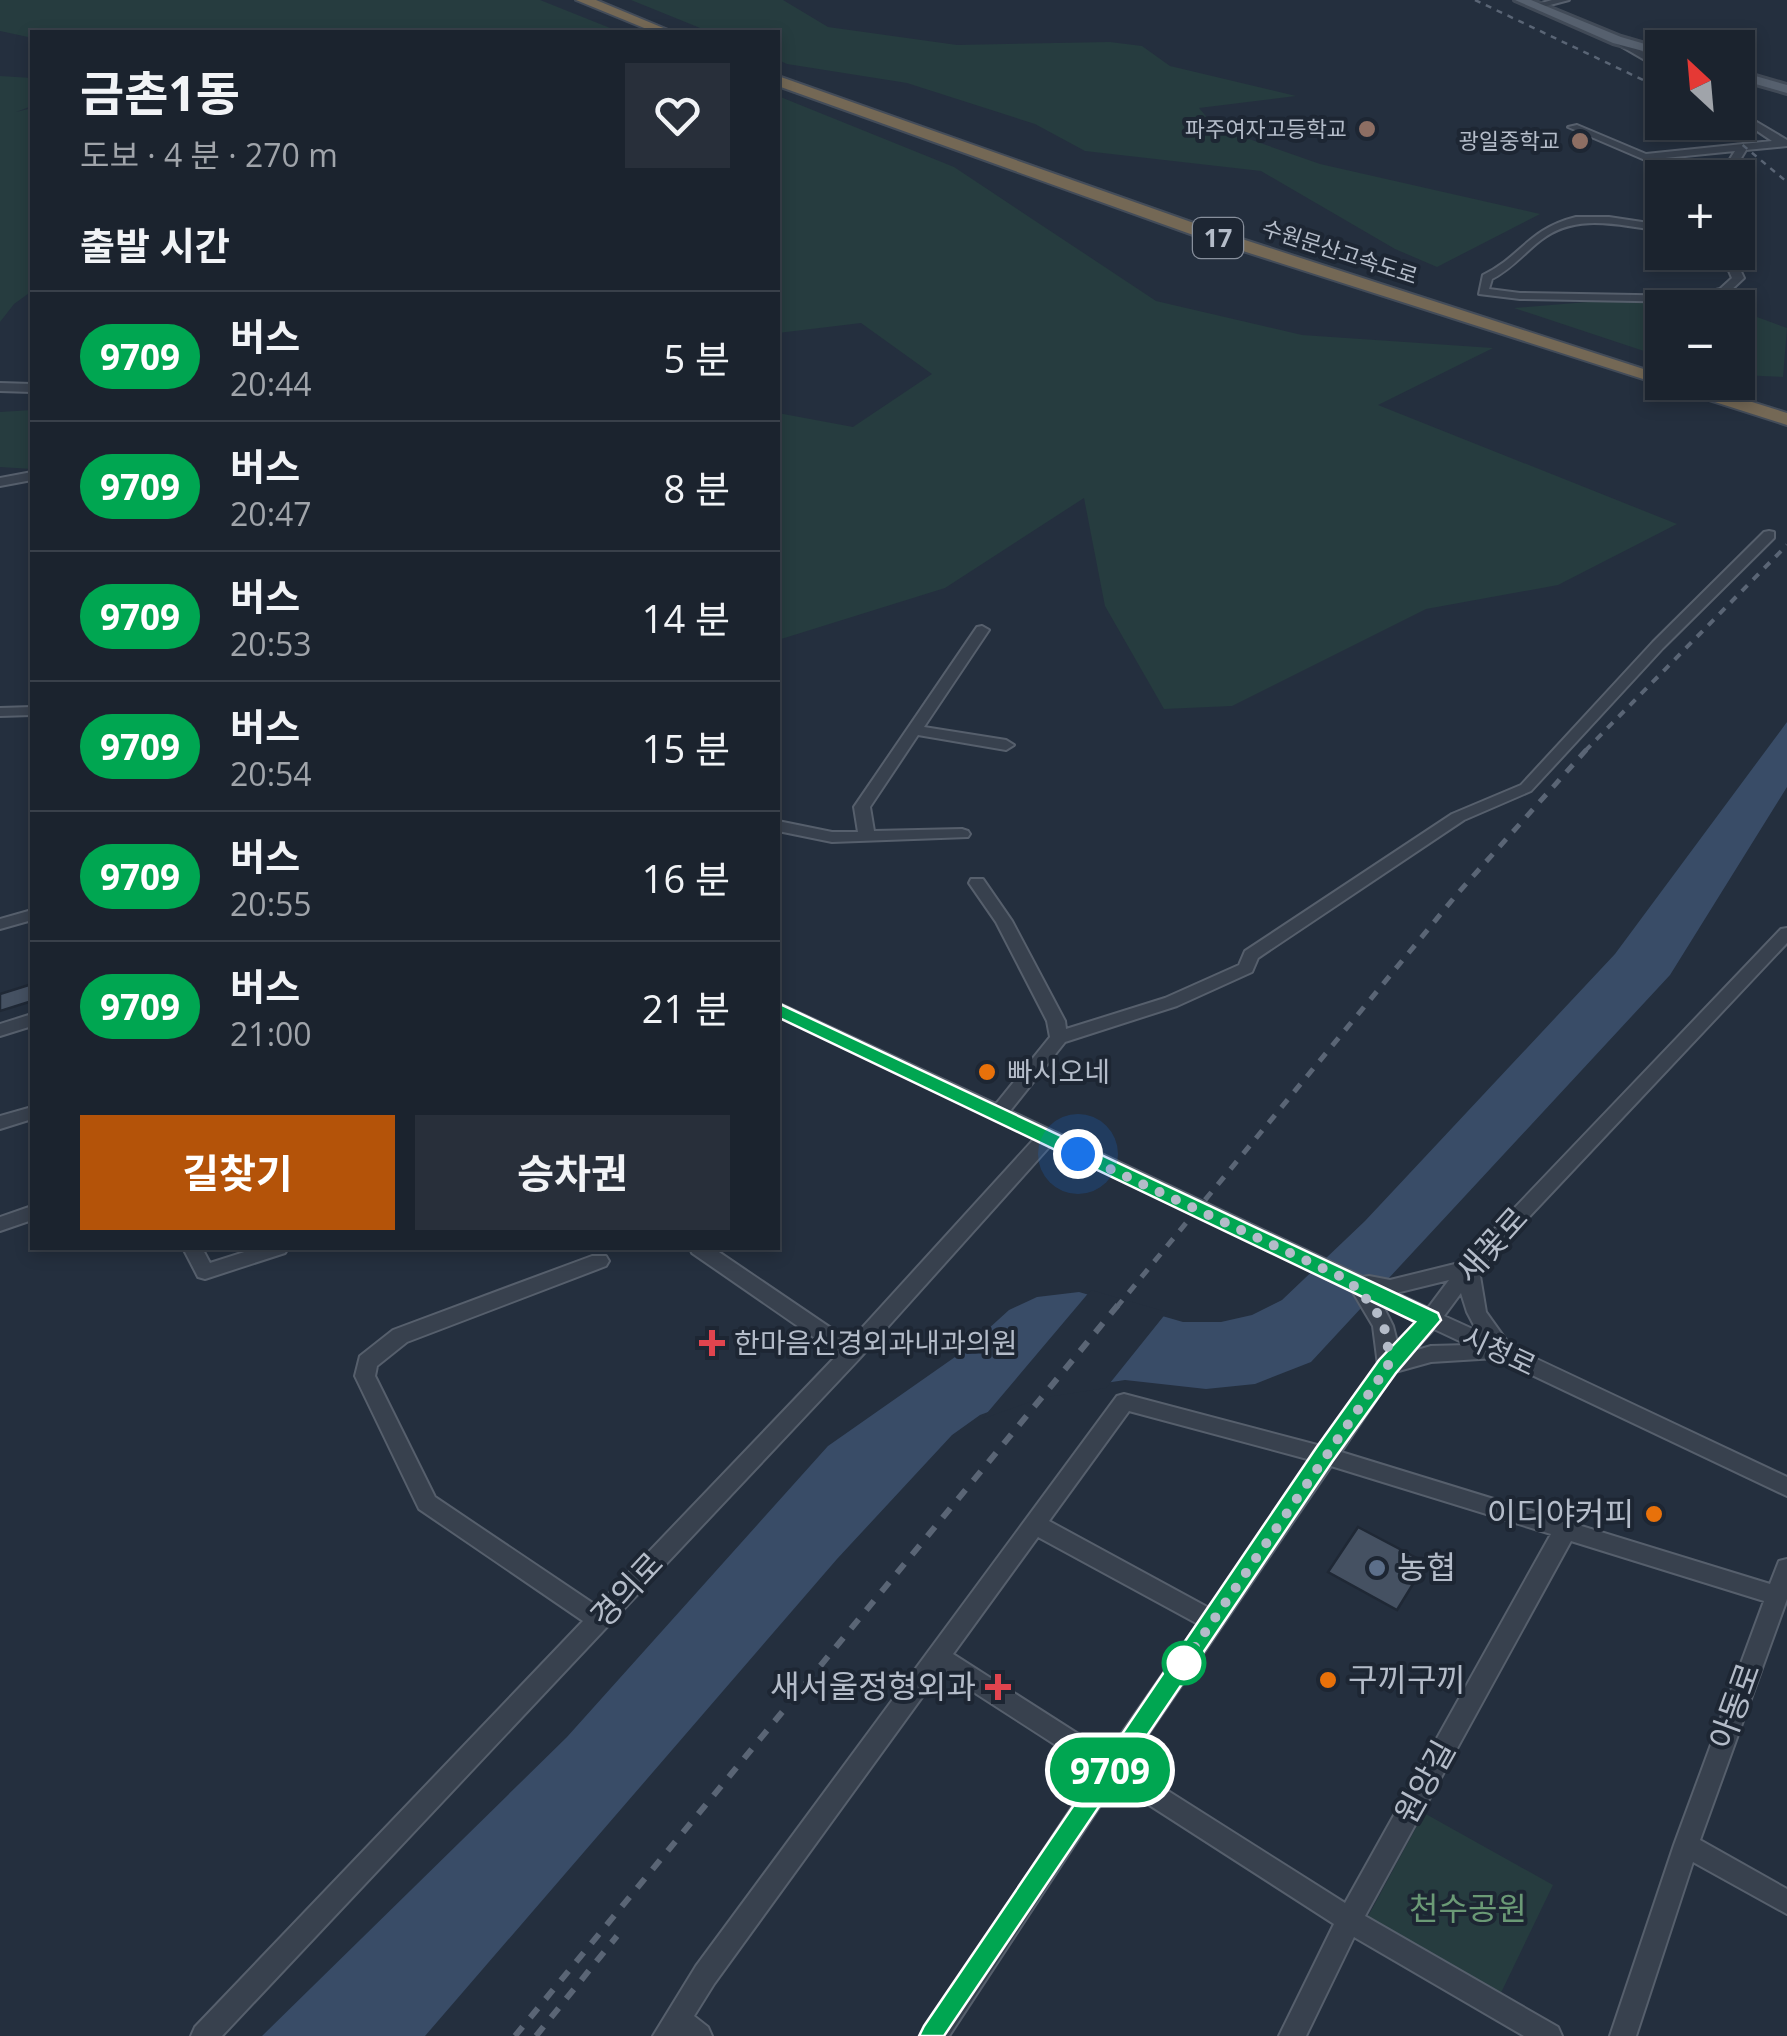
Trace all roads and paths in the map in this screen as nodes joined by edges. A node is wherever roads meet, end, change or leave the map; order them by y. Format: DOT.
graph roads {
  1 [pos="569,0"];
  2 [pos="584,0"];
  3 [pos="1560,1"];
  4 [pos="1528,2"];
  5 [pos="646,30"];
  6 [pos="661,30"];
  7 [pos="1618,40"];
  8 [pos="1645,48"];
  9 [pos="1645,57"];
  10 [pos="780,79"];
  11 [pos="780,79"];
  12 [pos="1755,80"];
  13 [pos="1787,89"];
  14 [pos="1755,125"];
  15 [pos="1573,127"];
  16 [pos="1785,145"];
  17 [pos="1742,148"];
  18 [pos="1734,160"];
  19 [pos="1645,226"];
  20 [pos="1734,270"];
  21 [pos="1645,368"];
  22 [pos="1645,376"];
  23 [pos="0,387"];
  24 [pos="30,388"];
  25 [pos="1733,400"];
  26 [pos="1740,400"];
  27 [pos="1756,406"];
  28 [pos="1787,411"];
  29 [pos="1787,419"];
  30 [pos="30,476"];
  31 [pos="0,482"];
  32 [pos="1769,535"];
  33 [pos="982,630"];
  34 [pos="30,711"];
  35 [pos="0,712"];
  36 [pos="914,730"];
  37 [pos="1006,745"];
  38 [pos="780,826"];
  39 [pos="962,834"];
  40 [pos="867,837"];
  41 [pos="976,883"];
  42 [pos="30,916"];
  43 [pos="0,924"];
  44 [pos="1787,933"];
  45 [pos="780,1010"];
  46 [pos="30,1021"];
  47 [pos="0,1030"];
  48 [pos="1059,1038"];
  49 [pos="30,1114"];
  50 [pos="998,1114"];
  51 [pos="0,1123"];
  52 [pos="1045,1138"];
  53 [pos="30,1214"];
  54 [pos="0,1224"];
  55 [pos="195,1250"];
  56 [pos="272,1250"];
  57 [pos="702,1250"];
  58 [pos="600,1262"];
  59 [pos="1469,1268"];
  60 [pos="1382,1297"];
  61 [pos="1430,1320"];
  62 [pos="852,1353"];
  63 [pos="1506,1353"];
  64 [pos="1388,1366"];
  65 [pos="1324,1455"];
  66 [pos="1787,1487"];
  67 [pos="1036,1524"];
  68 [pos="1564,1532"];
  69 [pos="1787,1568"];
  70 [pos="1776,1595"];
  71 [pos="599,1620"];
  72 [pos="1213,1621"];
  73 [pos="938,1657"];
  74 [pos="1110,1770"];
  75 [pos="1686,1845"];
  76 [pos="1787,1902"];
  77 [pos="1349,1920"];
  78 [pos="681,2031"];
  79 [pos="204,2036"];
  80 [pos="934,2036"];
  81 [pos="1292,2036"];
  82 [pos="1550,2036"];
  83 [pos="1623,2036"];
  1 -- 5 [label="highway"];
  2 -- 6 [label="highway"];
  3 -- 4 [label="street"];
  4 -- 7 [label="main road"];
  7 -- 8 [label="main road"];
  7 -- 9 [label="street"];
  10 -- 21 [label="highway, 수원문산고속도로 / 17"];
  11 -- 22 [label="highway, 수원문산고속도로 / 17"];
  12 -- 13 [label="main road"];
  14 -- 16 [label="street"];
  15 -- 17 [label="street"];
  16 -- 17 [label="street"];
  17 -- 18 [label="street"];
  19 -- 20 [label="street"];
  23 -- 24 [label="street"];
  25 -- 27 [label="highway, 수원문산고속도로 / 17"];
  26 -- 27 [label="highway, 수원문산고속도로 / 17"];
  27 -- 28 [label="highway, 수원문산고속도로 / 17"];
  27 -- 29 [label="highway, 수원문산고속도로 / 17"];
  30 -- 31 [label="street"];
  32 -- 48 [label="street"];
  33 -- 36 [label="street"];
  34 -- 35 [label="street"];
  36 -- 37 [label="street"];
  36 -- 40 [label="street"];
  38 -- 40 [label="street"];
  39 -- 40 [label="street"];
  41 -- 48 [label="street"];
  42 -- 43 [label="street"];
  44 -- 59 [label="street, 새꽃로"];
  45 -- 50 [label="street"];
  46 -- 47 [label="street"];
  48 -- 50 [label="street"];
  49 -- 51 [label="street"];
  50 -- 52 [label="street"];
  52 -- 60 [label="street"];
  52 -- 62 [label="street, 경의로"];
  53 -- 54 [label="street"];
  55 -- 56 [label="street"];
  57 -- 62 [label="street"];
  58 -- 71 [label="street"];
  59 -- 60 [label="street"];
  59 -- 61 [label="street, 새꽃로"];
  59 -- 63 [label="street"];
  60 -- 61 [label="street, 시청로"];
  60 -- 64 [label="street"];
  61 -- 63 [label="street, 시청로"];
  61 -- 64 [label="street, 새꽃로"];
  62 -- 71 [label="street, 경의로"];
  63 -- 64 [label="street"];
  63 -- 66 [label="street, 시청로"];
  64 -- 65 [label="street, 새꽃로"];
  65 -- 67 [label="street"];
  65 -- 68 [label="street"];
  65 -- 72 [label="street, 새꽃로"];
  67 -- 72 [label="street"];
  67 -- 73 [label="street"];
  68 -- 70 [label="street"];
  68 -- 77 [label="street, 원앙길"];
  69 -- 70 [label="street, 아동로"];
  70 -- 75 [label="street, 아동로"];
  71 -- 79 [label="street, 경의로"];
  72 -- 74 [label="street, 새꽃로"];
  73 -- 74 [label="street"];
  73 -- 78 [label="street"];
  74 -- 77 [label="street"];
  74 -- 80 [label="street, 새꽃로"];
  75 -- 76 [label="street"];
  75 -- 83 [label="street, 아동로"];
  77 -- 81 [label="street, 원앙길"];
  77 -- 82 [label="street"];
}
